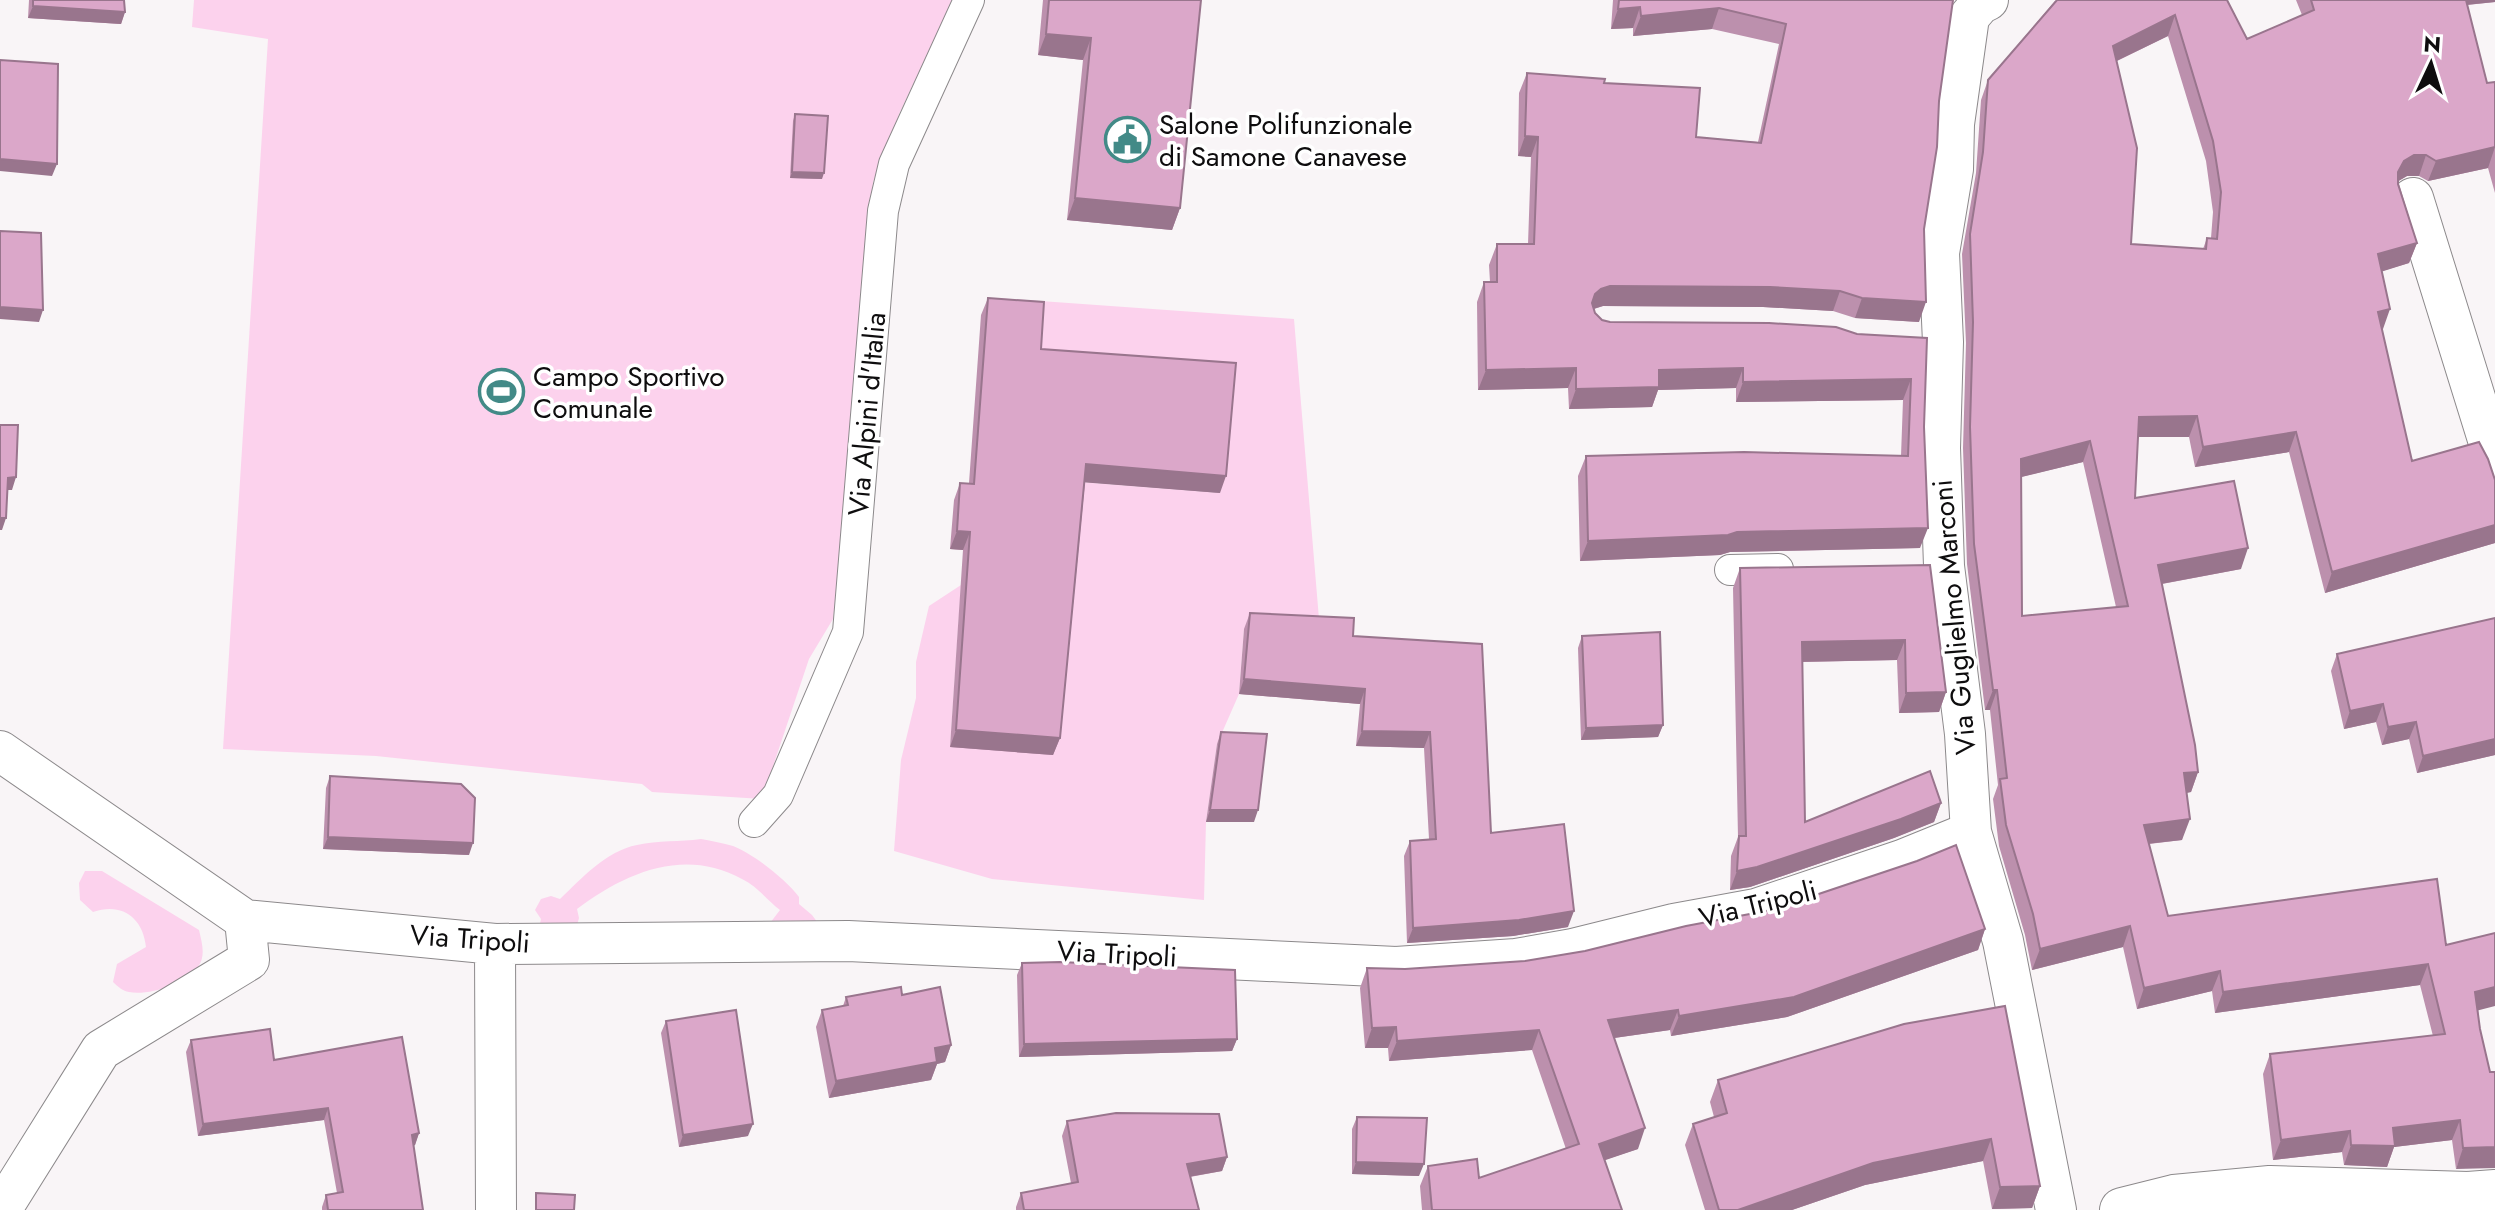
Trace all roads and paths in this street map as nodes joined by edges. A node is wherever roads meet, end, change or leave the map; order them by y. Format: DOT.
graph roads {
  1 [pos="969,0"];
  2 [pos="1978,9"];
  3 [pos="2413,198"];
  4 [pos="2495,462"];
  5 [pos="1806,568"];
  6 [pos="1730,570"];
  7 [pos="0,751"];
  8 [pos="754,822"];
  9 [pos="1971,832"];
  10 [pos="245,920"];
  11 [pos="495,944"];
  12 [pos="2495,1192"];
  13 [pos="1,1210"];
  14 [pos="496,1210"];
  15 [pos="2056,1210"];
  16 [pos="2122,1210"];
  1 -- 8 [label="street, Via Alpini d'Italia"];
  2 -- 9 [label="street, Via Guglielmo Marconi"];
  3 -- 4 [label="street"];
  5 -- 6 [label="street"];
  7 -- 10 [label="street, Via Tripoli"];
  9 -- 11 [label="street, Via Tripoli"];
  9 -- 15 [label="street, Via Guglielmo Marconi"];
  10 -- 11 [label="street, Via Tripoli"];
  10 -- 13 [label="street"];
  11 -- 14 [label="street"];
  12 -- 16 [label="main road"];
}
